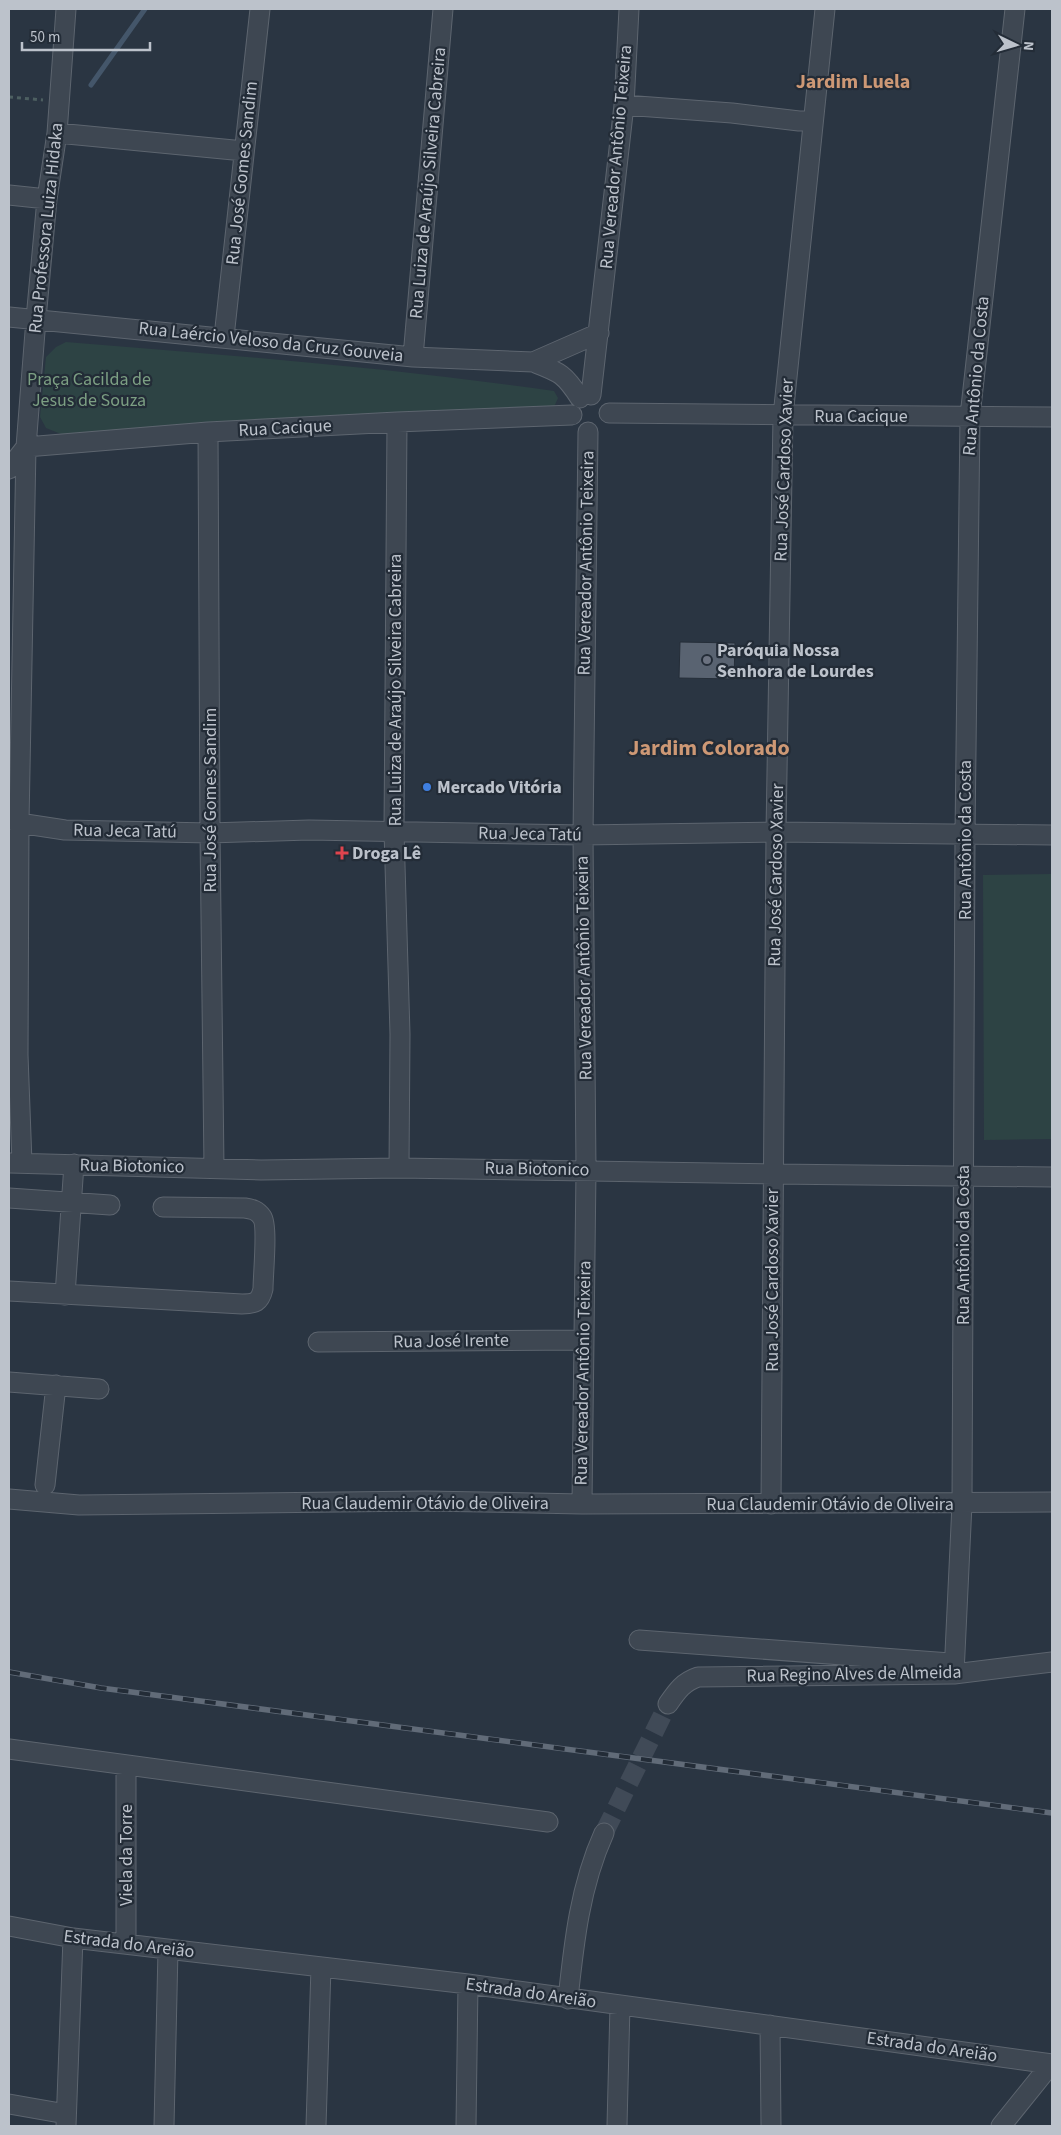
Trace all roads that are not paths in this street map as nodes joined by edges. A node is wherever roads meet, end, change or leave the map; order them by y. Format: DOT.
graph roads {
  1 [pos="66,9"];
  2 [pos="260,9"];
  3 [pos="443,9"];
  4 [pos="629,9"];
  5 [pos="825,9"];
  6 [pos="1015,9"];
  7 [pos="624,105"];
  8 [pos="813,121"];
  9 [pos="57,133"];
  10 [pos="244,151"];
  11 [pos="9,195"];
  12 [pos="48,199"];
  13 [pos="9,316"];
  14 [pos="36,319"];
  15 [pos="599,333"];
  16 [pos="224,337"];
  17 [pos="413,357"];
  18 [pos="533,362"];
  19 [pos="585,396"];
  20 [pos="609,413"];
  21 [pos="572,415"];
  22 [pos="783,416"];
  23 [pos="970,416"];
  24 [pos="1052,418"];
  25 [pos="397,422"];
  26 [pos="208,432"];
  27 [pos="588,432"];
  28 [pos="26,447"];
  29 [pos="9,469"];
  30 [pos="14,821"];
  31 [pos="394,831"];
  32 [pos="776,832"];
  33 [pos="210,833"];
  34 [pos="965,834"];
  35 [pos="583,835"];
  36 [pos="1052,835"];
  37 [pos="15,1163"];
  38 [pos="74,1164"];
  39 [pos="214,1168"];
  40 [pos="399,1168"];
  41 [pos="586,1170"];
  42 [pos="773,1174"];
  43 [pos="964,1175"];
  44 [pos="1052,1177"];
  45 [pos="9,1198"];
  46 [pos="73,1202"];
  47 [pos="110,1205"];
  48 [pos="163,1207"];
  49 [pos="9,1291"];
  50 [pos="66,1295"];
  51 [pos="584,1340"];
  52 [pos="318,1342"];
  53 [pos="9,1382"];
  54 [pos="56,1386"];
  55 [pos="99,1389"];
  56 [pos="45,1485"];
  57 [pos="9,1499"];
  58 [pos="1052,1502"];
  59 [pos="582,1504"];
  60 [pos="771,1504"];
  61 [pos="962,1504"];
  62 [pos="639,1640"];
  63 [pos="1052,1662"];
  64 [pos="954,1669"];
  65 [pos="668,1704"];
  66 [pos="9,1749"];
  67 [pos="126,1766"];
  68 [pos="548,1822"];
  69 [pos="604,1833"];
  70 [pos="9,1926"];
  71 [pos="73,1938"];
  72 [pos="126,1944"];
  73 [pos="168,1950"];
  74 [pos="322,1967"];
  75 [pos="468,1984"];
  76 [pos="568,1999"];
  77 [pos="620,2005"];
  78 [pos="770,2025"];
  79 [pos="1052,2064"];
  80 [pos="9,2104"];
  81 [pos="66,2120"];
  82 [pos="164,2126"];
  83 [pos="316,2126"];
  84 [pos="466,2126"];
  85 [pos="617,2126"];
  86 [pos="771,2126"];
  87 [pos="1001,2126"];
  1 -- 9 [label="street, Rua Professora Luiza Hidaka"];
  2 -- 10 [label="street, Rua José Gomes Sandim"];
  3 -- 17 [label="street, Rua Luiza de Araújo Silveira Cabreira"];
  4 -- 7 [label="street, Rua Vereador Antônio Teixeira"];
  5 -- 8 [label="street, Rua José Cardoso Xavier"];
  6 -- 23 [label="street, Rua Antônio da Costa"];
  7 -- 8 [label="street"];
  7 -- 15 [label="street, Rua Vereador Antônio Teixeira"];
  8 -- 22 [label="street, Rua José Cardoso Xavier"];
  9 -- 10 [label="street"];
  9 -- 12 [label="street, Rua Professora Luiza Hidaka"];
  10 -- 16 [label="street, Rua José Gomes Sandim"];
  11 -- 12 [label="street"];
  12 -- 14 [label="street, Rua Professora Luiza Hidaka"];
  13 -- 14 [label="street, Rua Laércio Veloso da Cruz Gouveia"];
  14 -- 16 [label="street, Rua Laércio Veloso da Cruz Gouveia"];
  14 -- 28 [label="street, Rua Professora Luiza Hidaka"];
  15 -- 18 [label="street, Rua Laércio Veloso da Cruz Gouveia"];
  15 -- 19 [label="street, Rua Vereador Antônio Teixeira"];
  16 -- 17 [label="street, Rua Laércio Veloso da Cruz Gouveia"];
  17 -- 18 [label="street, Rua Laércio Veloso da Cruz Gouveia"];
  18 -- 19 [label="street, Rua Laércio Veloso da Cruz Gouveia"];
  19 -- 20 [label="street"];
  19 -- 21 [label="street"];
  20 -- 22 [label="street, Rua Cacique"];
  20 -- 27 [label="street"];
  21 -- 25 [label="street, Rua Cacique"];
  21 -- 27 [label="street"];
  22 -- 23 [label="street, Rua Cacique"];
  22 -- 32 [label="street, Rua José Cardoso Xavier"];
  23 -- 24 [label="street, Rua Cacique"];
  23 -- 34 [label="street, Rua Antônio da Costa"];
  25 -- 26 [label="street, Rua Cacique"];
  25 -- 31 [label="street, Rua Luiza de Araújo Silveira Cabreira"];
  26 -- 28 [label="street, Rua Cacique"];
  26 -- 33 [label="street, Rua José Gomes Sandim"];
  27 -- 35 [label="street, Rua Vereador Antônio Teixeira"];
  28 -- 29 [label="street"];
  28 -- 30 [label="street, Rua Professora Luiza Hidaka"];
  30 -- 33 [label="street, Rua Jeca Tatú"];
  30 -- 37 [label="street, Rua Professora Luiza Hidaka"];
  31 -- 33 [label="street, Rua Jeca Tatú"];
  31 -- 35 [label="street, Rua Jeca Tatú"];
  31 -- 40 [label="street, Rua Luiza de Araújo Silveira Cabreira"];
  32 -- 34 [label="street, Rua Jeca Tatú"];
  32 -- 35 [label="street, Rua Jeca Tatú"];
  32 -- 42 [label="street, Rua José Cardoso Xavier"];
  33 -- 39 [label="street, Rua José Gomes Sandim"];
  34 -- 36 [label="street, Rua Jeca Tatú"];
  34 -- 43 [label="street, Rua Antônio da Costa"];
  35 -- 41 [label="street, Rua Vereador Antônio Teixeira"];
  37 -- 38 [label="street, Rua Biotonico"];
  38 -- 39 [label="street, Rua Biotonico"];
  38 -- 46 [label="street"];
  39 -- 40 [label="street, Rua Biotonico"];
  40 -- 41 [label="street, Rua Biotonico"];
  41 -- 42 [label="street, Rua Biotonico"];
  41 -- 51 [label="street, Rua Vereador Antônio Teixeira"];
  42 -- 43 [label="street, Rua Biotonico"];
  42 -- 60 [label="street, Rua José Cardoso Xavier"];
  43 -- 44 [label="street, Rua Biotonico"];
  43 -- 61 [label="street, Rua Antônio da Costa"];
  45 -- 46 [label="street"];
  46 -- 47 [label="street"];
  46 -- 50 [label="street"];
  48 -- 50 [label="street"];
  49 -- 50 [label="street"];
  51 -- 52 [label="street, Rua José Irente"];
  51 -- 59 [label="street, Rua Vereador Antônio Teixeira"];
  53 -- 54 [label="street"];
  54 -- 55 [label="street"];
  54 -- 56 [label="street"];
  57 -- 59 [label="street, Rua Claudemir Otávio de Oliveira"];
  58 -- 61 [label="street, Rua Claudemir Otávio de Oliveira"];
  59 -- 60 [label="street, Rua Claudemir Otávio de Oliveira"];
  60 -- 61 [label="street, Rua Claudemir Otávio de Oliveira"];
  61 -- 64 [label="street, Rua Antônio da Costa"];
  62 -- 64 [label="street"];
  63 -- 64 [label="street, Rua Regino Alves de Almeida"];
  64 -- 65 [label="street, Rua Regino Alves de Almeida"];
  66 -- 67 [label="street"];
  67 -- 68 [label="street"];
  67 -- 72 [label="street, Viela da Torre"];
  69 -- 76 [label="street"];
  70 -- 71 [label="street, Estrada do Areião"];
  71 -- 72 [label="street, Estrada do Areião"];
  71 -- 81 [label="street"];
  72 -- 73 [label="street, Estrada do Areião"];
  73 -- 74 [label="street, Estrada do Areião"];
  73 -- 82 [label="street"];
  74 -- 75 [label="street, Estrada do Areião"];
  74 -- 83 [label="street"];
  75 -- 76 [label="street, Estrada do Areião"];
  75 -- 84 [label="street"];
  76 -- 77 [label="street, Estrada do Areião"];
  77 -- 78 [label="street, Estrada do Areião"];
  77 -- 85 [label="street"];
  78 -- 79 [label="street, Estrada do Areião"];
  78 -- 86 [label="street"];
  79 -- 87 [label="street"];
  80 -- 81 [label="street"];
}
